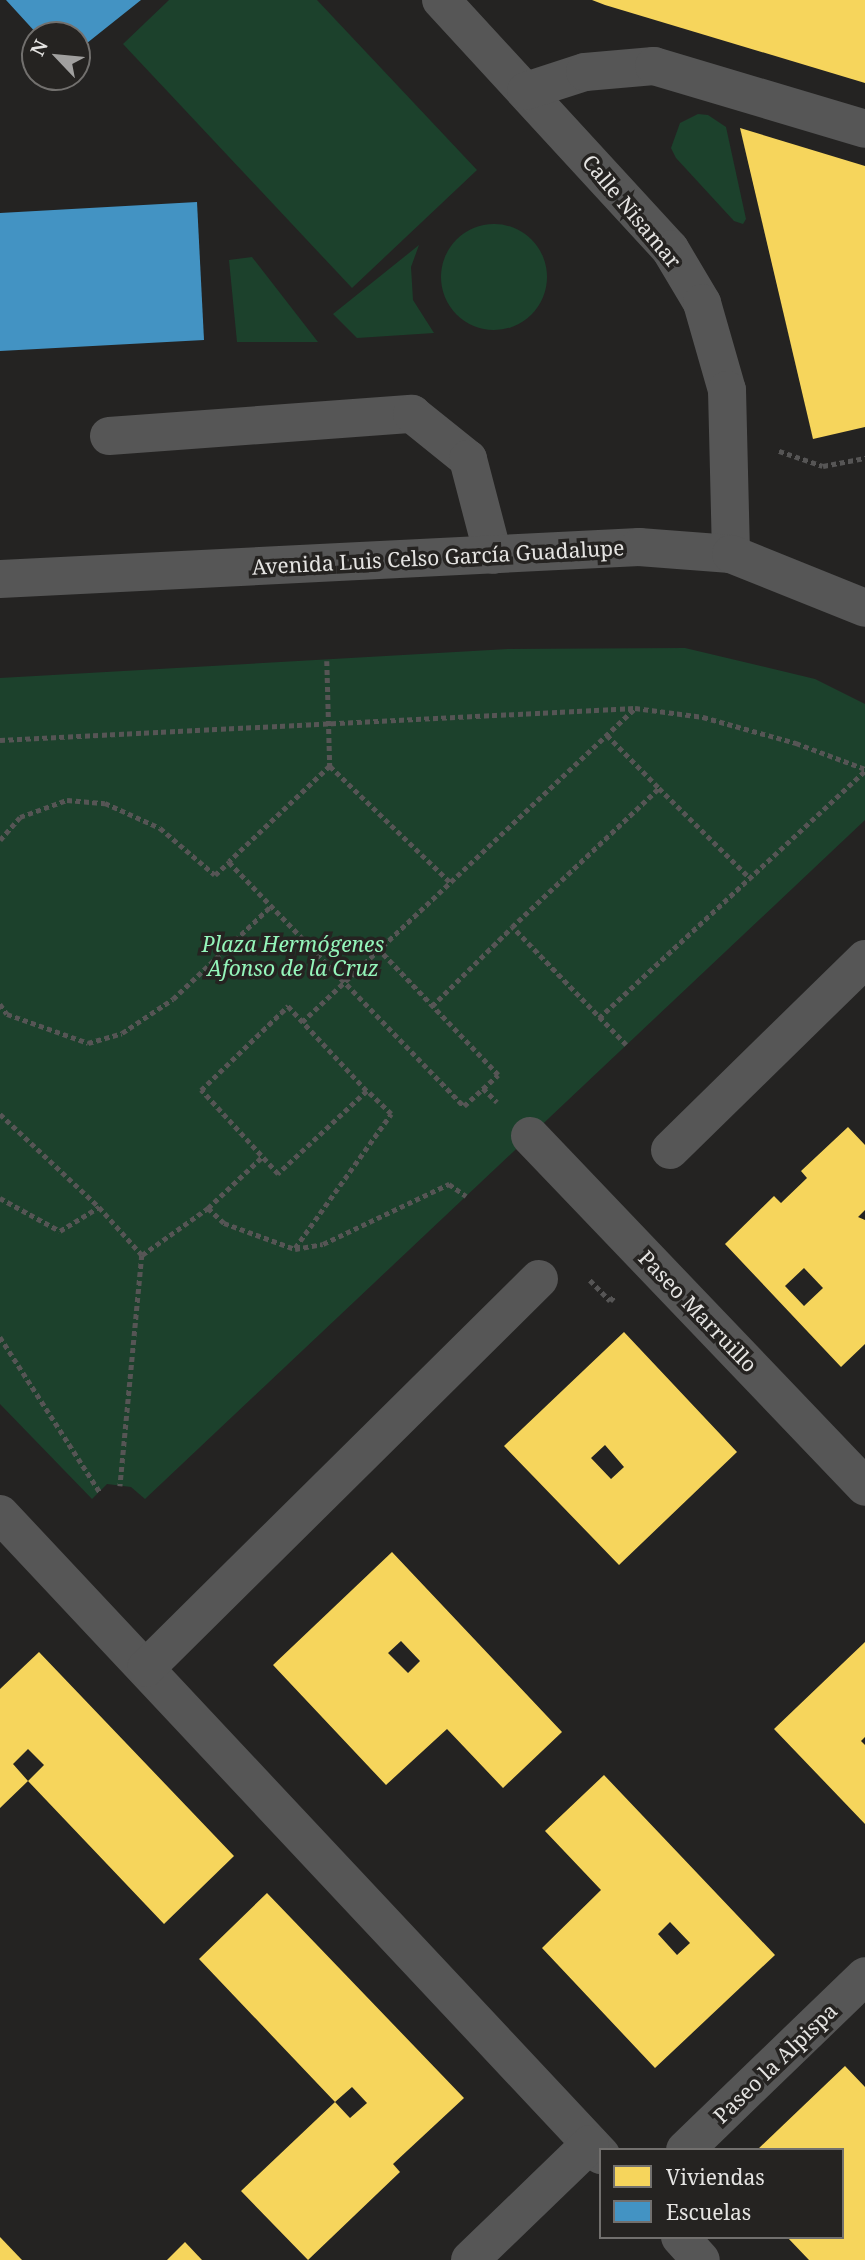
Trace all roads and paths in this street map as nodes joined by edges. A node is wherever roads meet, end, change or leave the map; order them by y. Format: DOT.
graph roads {
  1 [pos="441,0"];
  2 [pos="526,91"];
  3 [pos="865,129"];
  4 [pos="109,436"];
  5 [pos="728,454"];
  6 [pos="865,458"];
  7 [pos="731,554"];
  8 [pos="493,555"];
  9 [pos="0,579"];
  10 [pos="865,608"];
  11 [pos="327,661"];
  12 [pos="635,708"];
  13 [pos="330,723"];
  14 [pos="607,735"];
  15 [pos="0,740"];
  16 [pos="330,766"];
  17 [pos="865,770"];
  18 [pos="659,788"];
  19 [pos="0,840"];
  20 [pos="229,862"];
  21 [pos="749,877"];
  22 [pos="450,882"];
  23 [pos="271,906"];
  24 [pos="512,927"];
  25 [pos="379,950"];
  26 [pos="865,959"];
  27 [pos="344,982"];
  28 [pos="0,1004"];
  29 [pos="432,1006"];
  30 [pos="599,1018"];
  31 [pos="302,1022"];
  32 [pos="626,1045"];
  33 [pos="367,1091"];
  34 [pos="0,1114"];
  35 [pos="530,1136"];
  36 [pos="670,1150"];
  37 [pos="262,1157"];
  38 [pos="466,1196"];
  39 [pos="0,1198"];
  40 [pos="99,1207"];
  41 [pos="208,1208"];
  42 [pos="295,1249"];
  43 [pos="142,1255"];
  44 [pos="539,1279"];
  45 [pos="0,1338"];
  46 [pos="120,1486"];
  47 [pos="865,1488"];
  48 [pos="100,1492"];
  49 [pos="7,1534"];
  50 [pos="146,1668"];
  51 [pos="865,1976"];
  52 [pos="687,2148"];
  53 [pos="596,2149"];
  54 [pos="682,2239"];
  55 [pos="470,2260"];
  56 [pos="701,2260"];
  1 -- 2 [label="street, Calle Nisamar"];
  2 -- 3 [label="street"];
  2 -- 5 [label="street, Calle Nisamar"];
  4 -- 8 [label="street"];
  5 -- 6 [label="path"];
  5 -- 7 [label="street, Calle Nisamar"];
  7 -- 8 [label="street, Avenida Luis Celso García Guadalupe"];
  7 -- 10 [label="street, Avenida Luis Celso García Guadalupe"];
  8 -- 9 [label="street, Avenida Luis Celso García Guadalupe"];
  11 -- 13 [label="path"];
  12 -- 13 [label="path"];
  12 -- 14 [label="path"];
  12 -- 17 [label="path"];
  13 -- 15 [label="path"];
  13 -- 16 [label="path"];
  14 -- 18 [label="path"];
  14 -- 22 [label="path"];
  16 -- 20 [label="path"];
  16 -- 22 [label="path"];
  17 -- 21 [label="path"];
  18 -- 21 [label="path"];
  18 -- 24 [label="path"];
  19 -- 20 [label="path"];
  20 -- 23 [label="path"];
  21 -- 30 [label="path"];
  22 -- 25 [label="path"];
  23 -- 27 [label="path"];
  23 -- 28 [label="path"];
  24 -- 29 [label="path"];
  24 -- 30 [label="path"];
  25 -- 27 [label="path"];
  25 -- 29 [label="path"];
  26 -- 36 [label="street"];
  27 -- 29 [label="path"];
  27 -- 31 [label="path"];
  30 -- 32 [label="path"];
  31 -- 33 [label="path"];
  31 -- 37 [label="path"];
  33 -- 37 [label="path"];
  33 -- 42 [label="path"];
  34 -- 40 [label="path"];
  35 -- 47 [label="street, Paseo Marruillo"];
  37 -- 41 [label="path"];
  38 -- 42 [label="path"];
  39 -- 40 [label="path"];
  40 -- 43 [label="path"];
  41 -- 42 [label="path"];
  41 -- 43 [label="path"];
  43 -- 46 [label="path"];
  44 -- 50 [label="street"];
  45 -- 48 [label="path"];
  49 -- 50 [label="street"];
  50 -- 53 [label="street"];
  51 -- 52 [label="street, Paseo la Alpispa"];
  53 -- 55 [label="street"];
  54 -- 56 [label="street"];
}
